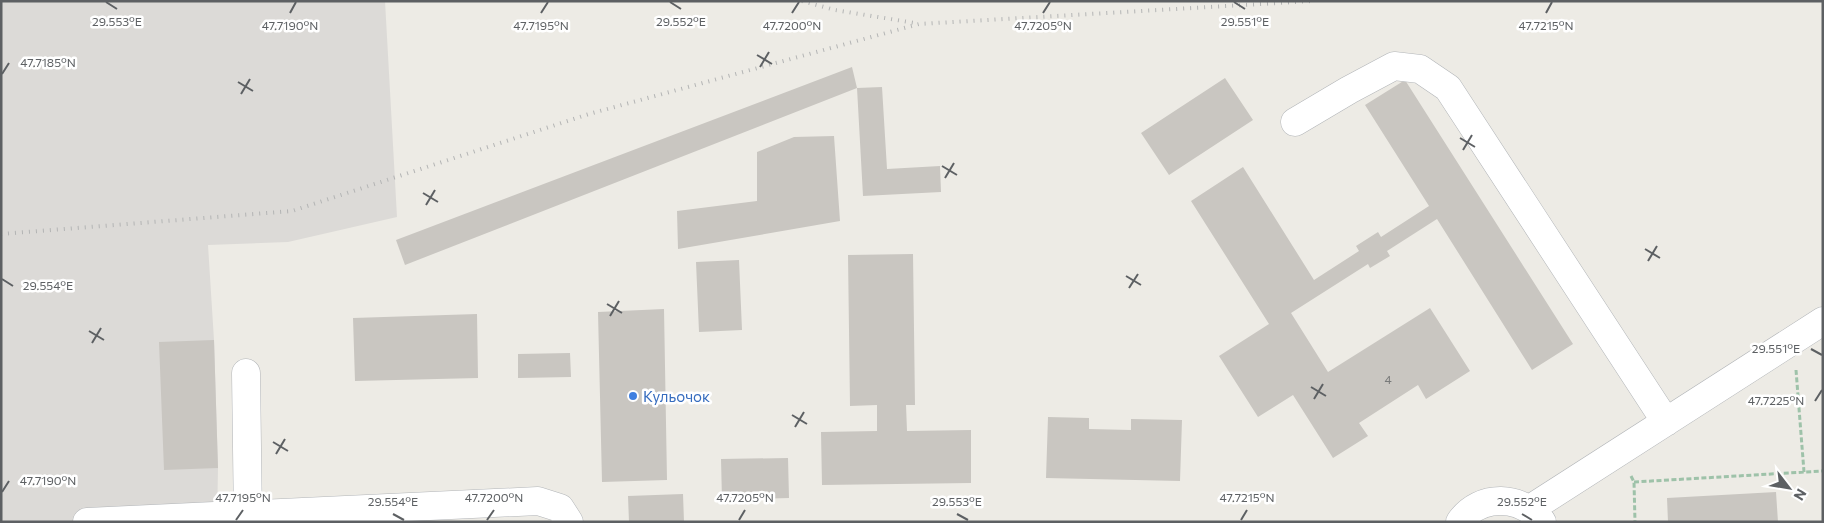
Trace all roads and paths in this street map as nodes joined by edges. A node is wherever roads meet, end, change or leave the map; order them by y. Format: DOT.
graph roads {
  1 [pos="1295,122"];
  2 [pos="1823,321"];
  3 [pos="1794,340"];
  4 [pos="246,373"];
  5 [pos="1666,422"];
  6 [pos="1823,471"];
  7 [pos="1804,472"];
  8 [pos="414,514"];
  9 [pos="1536,516"];
  10 [pos="248,519"];
  11 [pos="87,522"];
  12 [pos="570,522"];
  13 [pos="1460,522"];
  14 [pos="1635,522"];
  1 -- 5 [label="street"];
  2 -- 3 [label="street"];
  3 -- 5 [label="street"];
  3 -- 7 [label="path"];
  4 -- 10 [label="street"];
  5 -- 9 [label="street"];
  6 -- 7 [label="path"];
  7 -- 14 [label="path"];
  8 -- 10 [label="street"];
  8 -- 12 [label="street"];
  9 -- 13 [label="street"];
  10 -- 11 [label="street"];
}
